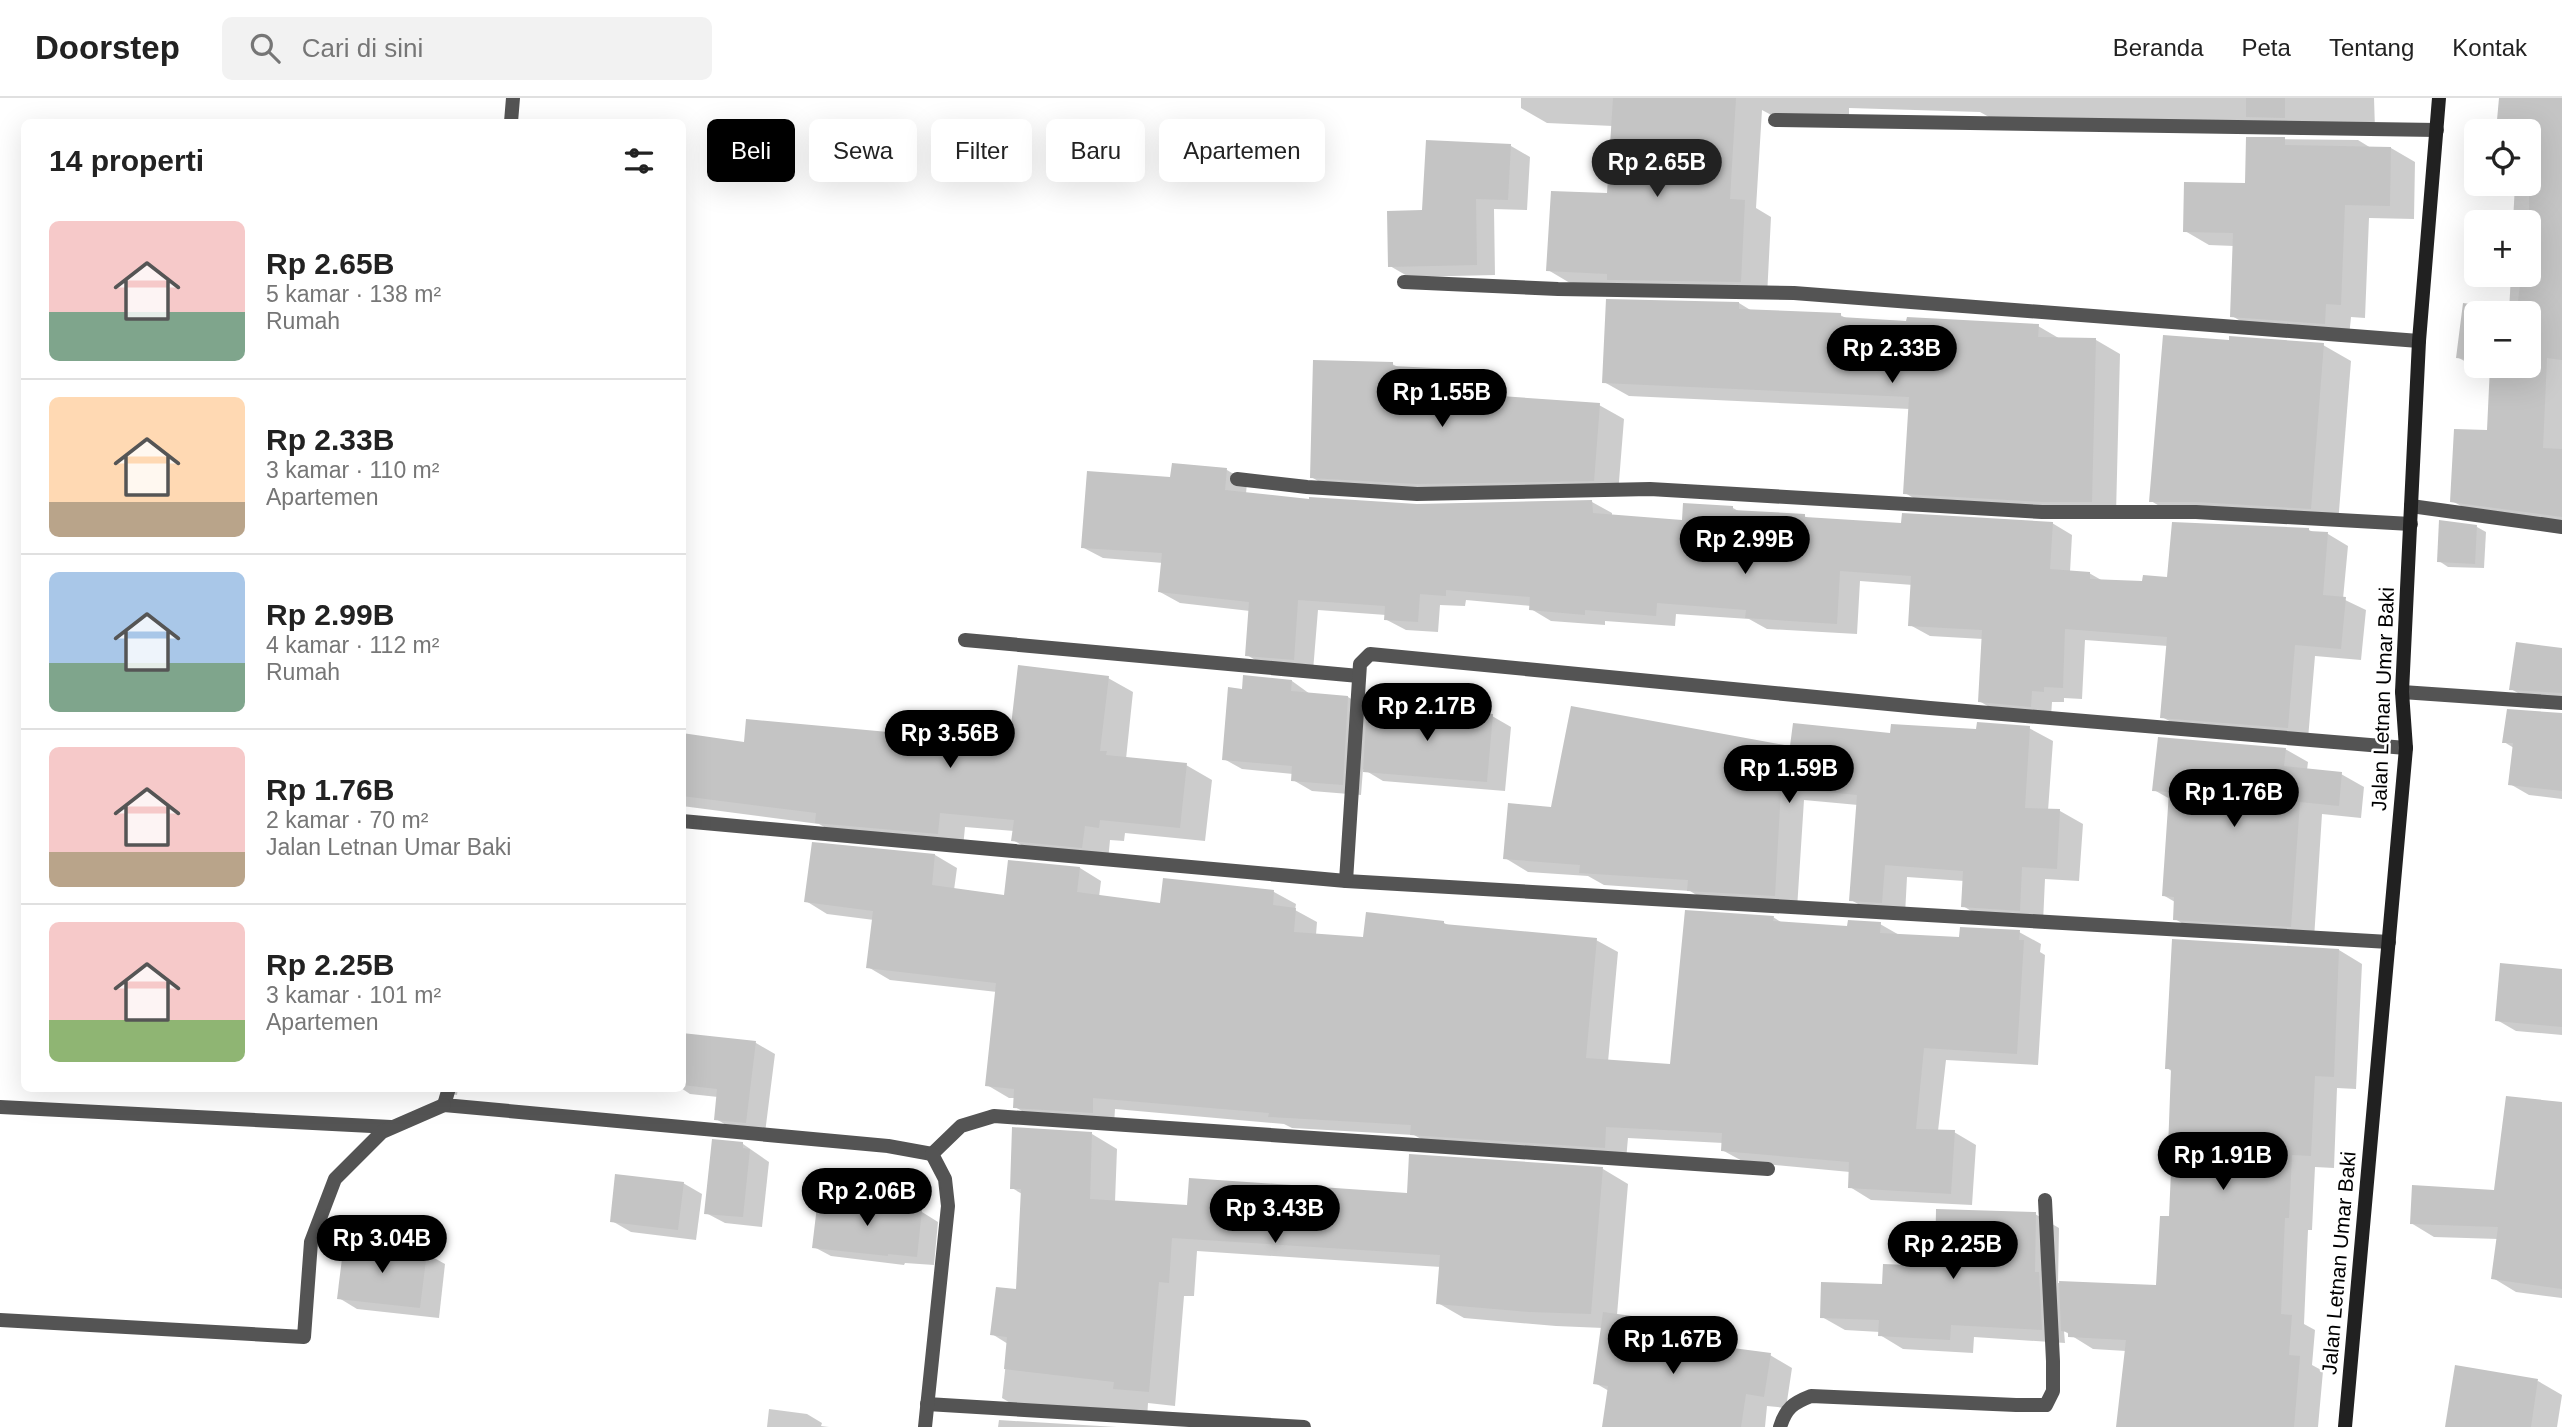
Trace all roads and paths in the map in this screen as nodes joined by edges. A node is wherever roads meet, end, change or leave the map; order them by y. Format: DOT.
graph roads {
  1 [pos="513,98"];
  2 [pos="2439,98"];
  3 [pos="511,119"];
  4 [pos="1775,120"];
  5 [pos="2437,131"];
  6 [pos="1404,282"];
  7 [pos="2418,341"];
  8 [pos="1237,479"];
  9 [pos="2412,506"];
  10 [pos="2411,524"];
  11 [pos="2562,527"];
  12 [pos="965,640"];
  13 [pos="1359,676"];
  14 [pos="2402,692"];
  15 [pos="2562,703"];
  16 [pos="2406,748"];
  17 [pos="686,821"];
  18 [pos="1346,881"];
  19 [pos="2389,942"];
  20 [pos="448,1092"];
  21 [pos="444,1105"];
  22 [pos="0,1107"];
  23 [pos="392,1127"];
  24 [pos="932,1154"];
  25 [pos="1768,1169"];
  26 [pos="2045,1200"];
  27 [pos="0,1320"];
  28 [pos="927,1404"];
  29 [pos="925,1427"];
  30 [pos="1304,1427"];
  31 [pos="1780,1427"];
  32 [pos="2345,1427"];
  1 -- 3 [label="street"];
  2 -- 5 [label="street, Jalan Letnan Umar Baki"];
  4 -- 5 [label="street"];
  5 -- 7 [label="street, Jalan Letnan Umar Baki"];
  6 -- 7 [label="street"];
  7 -- 9 [label="street, Jalan Letnan Umar Baki"];
  8 -- 10 [label="street"];
  9 -- 10 [label="street, Jalan Letnan Umar Baki"];
  9 -- 11 [label="street"];
  10 -- 14 [label="street, Jalan Letnan Umar Baki"];
  12 -- 13 [label="street"];
  13 -- 16 [label="street"];
  13 -- 18 [label="street"];
  14 -- 15 [label="street"];
  14 -- 16 [label="street, Jalan Letnan Umar Baki"];
  16 -- 19 [label="street, Jalan Letnan Umar Baki"];
  17 -- 18 [label="street"];
  18 -- 19 [label="street"];
  19 -- 32 [label="street, Jalan Letnan Umar Baki"];
  20 -- 21 [label="street"];
  21 -- 23 [label="street"];
  21 -- 24 [label="street"];
  22 -- 23 [label="street"];
  23 -- 27 [label="street"];
  24 -- 25 [label="street"];
  24 -- 28 [label="street"];
  26 -- 31 [label="street"];
  28 -- 29 [label="street"];
  28 -- 30 [label="street"];
}
